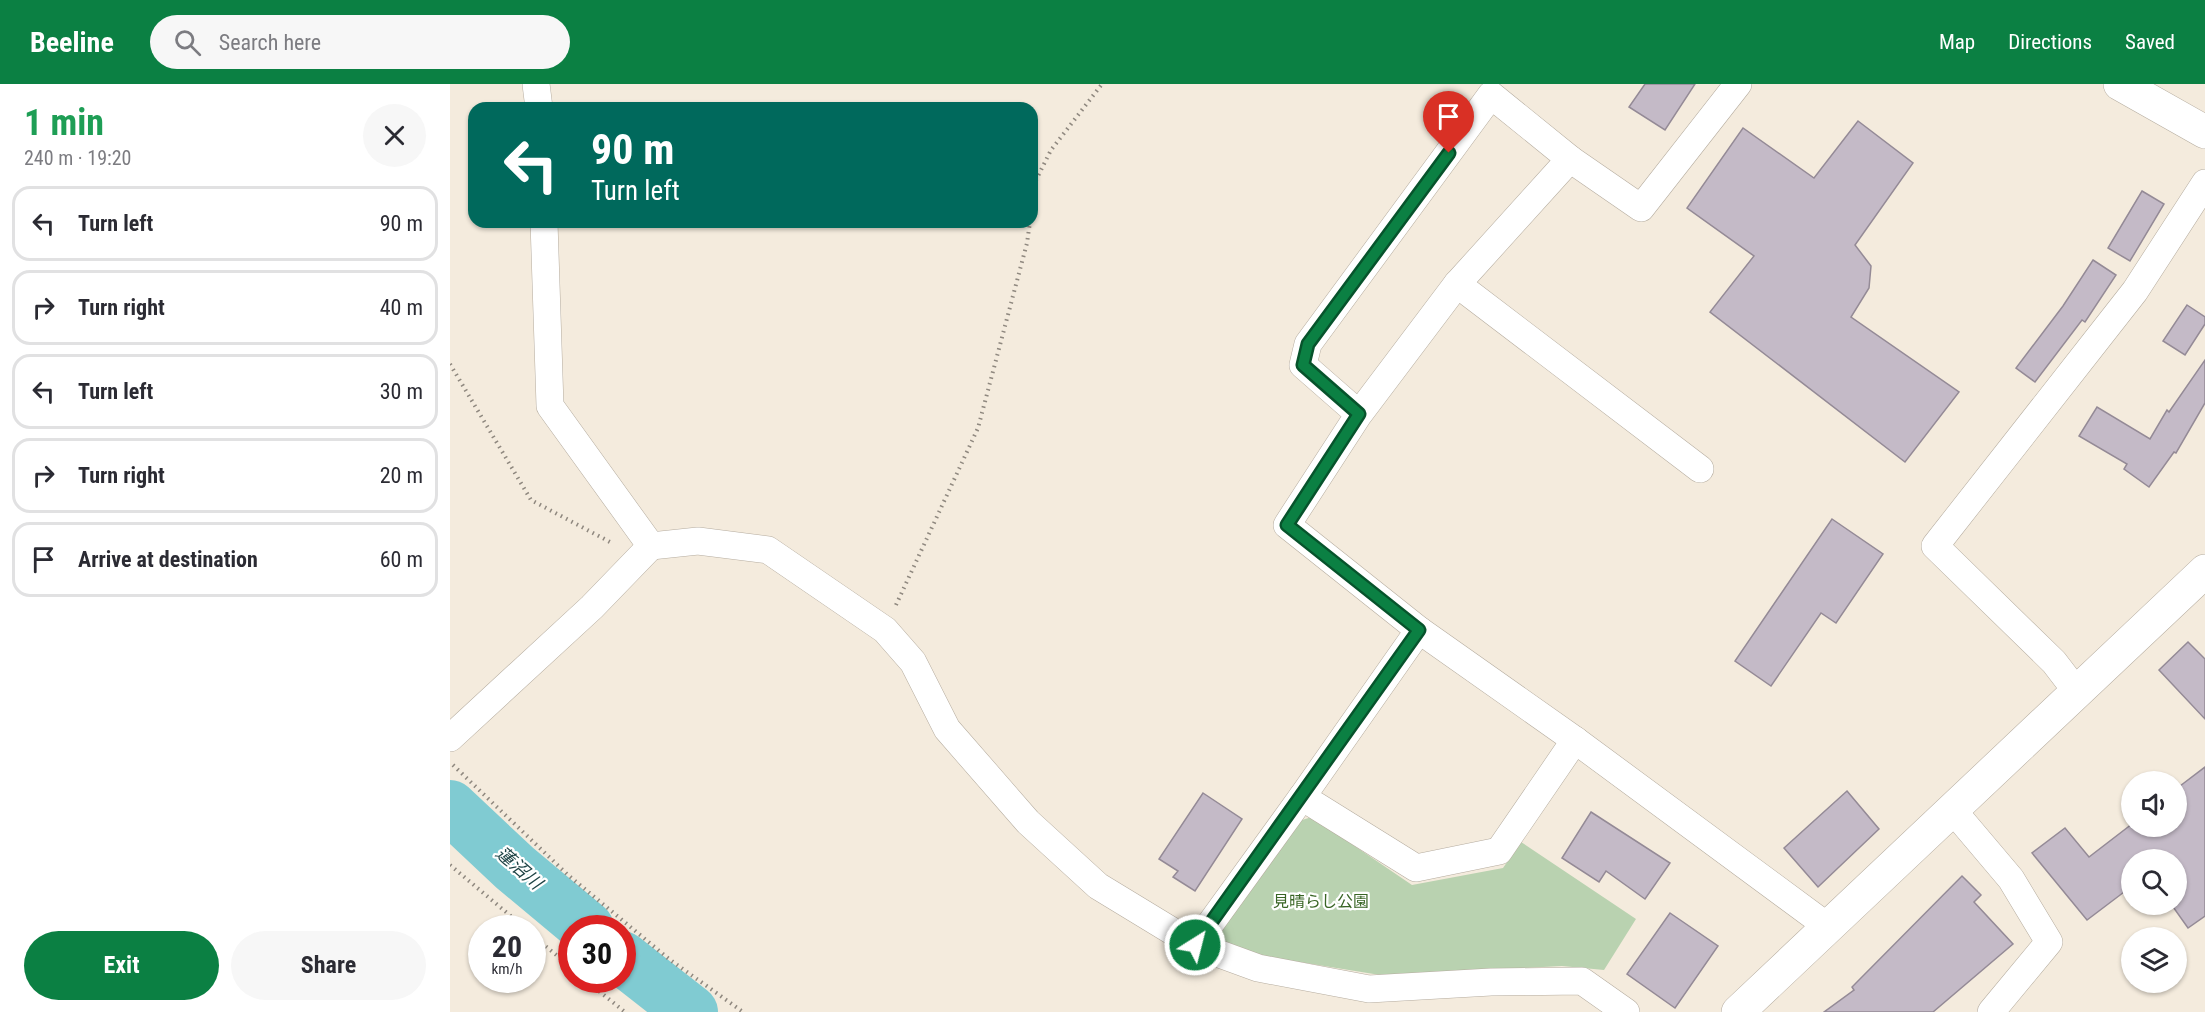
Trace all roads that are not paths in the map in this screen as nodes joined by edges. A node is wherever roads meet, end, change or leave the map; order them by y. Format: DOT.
graph roads {
  1 [pos="536,84"];
  2 [pos="1738,84"];
  3 [pos="2120,84"];
  4 [pos="539,102"];
  5 [pos="2205,132"];
  6 [pos="1570,159"];
  7 [pos="2205,183"];
  8 [pos="544,228"];
  9 [pos="1457,284"];
  10 [pos="1359,414"];
  11 [pos="1700,469"];
  12 [pos="651,546"];
  13 [pos="2205,571"];
  14 [pos="1419,630"];
  15 [pos="2077,692"];
  16 [pos="450,738"];
  17 [pos="1575,740"];
  18 [pos="1302,797"];
  19 [pos="1952,808"];
  20 [pos="1827,926"];
  21 [pos="1195,945"];
  22 [pos="1626,1012"];
  23 [pos="1738,1012"];
  24 [pos="1991,1012"];
  1 -- 4 [label="street"];
  2 -- 6 [label="street"];
  3 -- 5 [label="street"];
  6 -- 9 [label="street"];
  6 -- 10 [label="street"];
  7 -- 15 [label="street"];
  8 -- 12 [label="street"];
  9 -- 10 [label="street"];
  9 -- 11 [label="street"];
  10 -- 14 [label="street"];
  12 -- 16 [label="street"];
  12 -- 21 [label="street"];
  13 -- 15 [label="street"];
  14 -- 17 [label="street"];
  14 -- 18 [label="street"];
  15 -- 19 [label="street"];
  17 -- 18 [label="street"];
  17 -- 20 [label="street"];
  18 -- 21 [label="street"];
  19 -- 20 [label="street"];
  19 -- 24 [label="street"];
  20 -- 23 [label="street"];
  21 -- 22 [label="street"];
}
